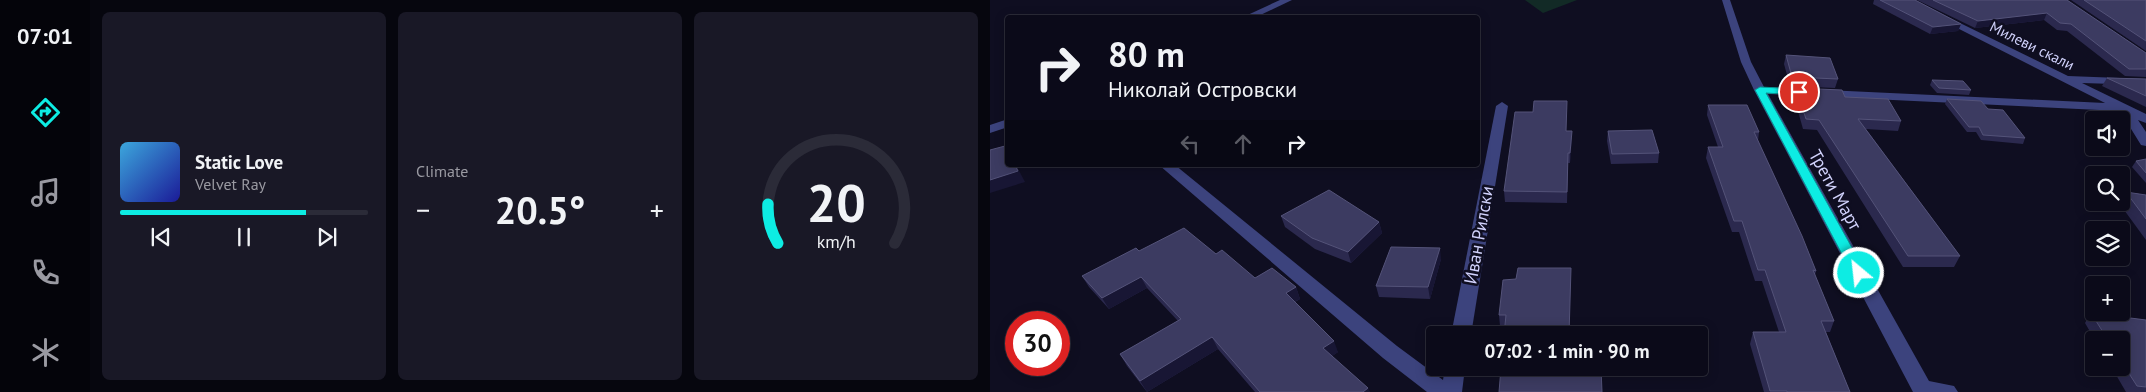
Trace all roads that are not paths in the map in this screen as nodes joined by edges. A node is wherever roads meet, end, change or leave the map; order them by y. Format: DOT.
graph roads {
  1 [pos="1288,0"];
  2 [pos="1726,0"];
  3 [pos="1906,0"];
  4 [pos="1252,15"];
  5 [pos="2065,79"];
  6 [pos="2146,82"];
  7 [pos="1760,90"];
  8 [pos="1502,106"];
  9 [pos="2124,108"];
  10 [pos="2146,119"];
  11 [pos="1005,124"];
  12 [pos="990,129"];
  13 [pos="2146,142"];
  14 [pos="1168,167"];
  15 [pos="1463,326"];
  16 [pos="1453,376"];
  17 [pos="1923,391"];
  18 [pos="1443,392"];
  19 [pos="1450,392"];
  20 [pos="1947,392"];
  1 -- 4 [label="street"];
  2 -- 7 [label="street, Трети Март"];
  3 -- 5 [label="street, Милеви скали"];
  5 -- 6 [label="street"];
  5 -- 9 [label="street, Милеви скали"];
  7 -- 9 [label="street"];
  7 -- 17 [label="street, Трети Март"];
  8 -- 15 [label="street, Иван Рилски"];
  9 -- 10 [label="street, Милеви скали"];
  9 -- 13 [label="street"];
  11 -- 12 [label="street"];
  14 -- 18 [label="street"];
  16 -- 19 [label="street"];
  17 -- 20 [label="street"];
}
